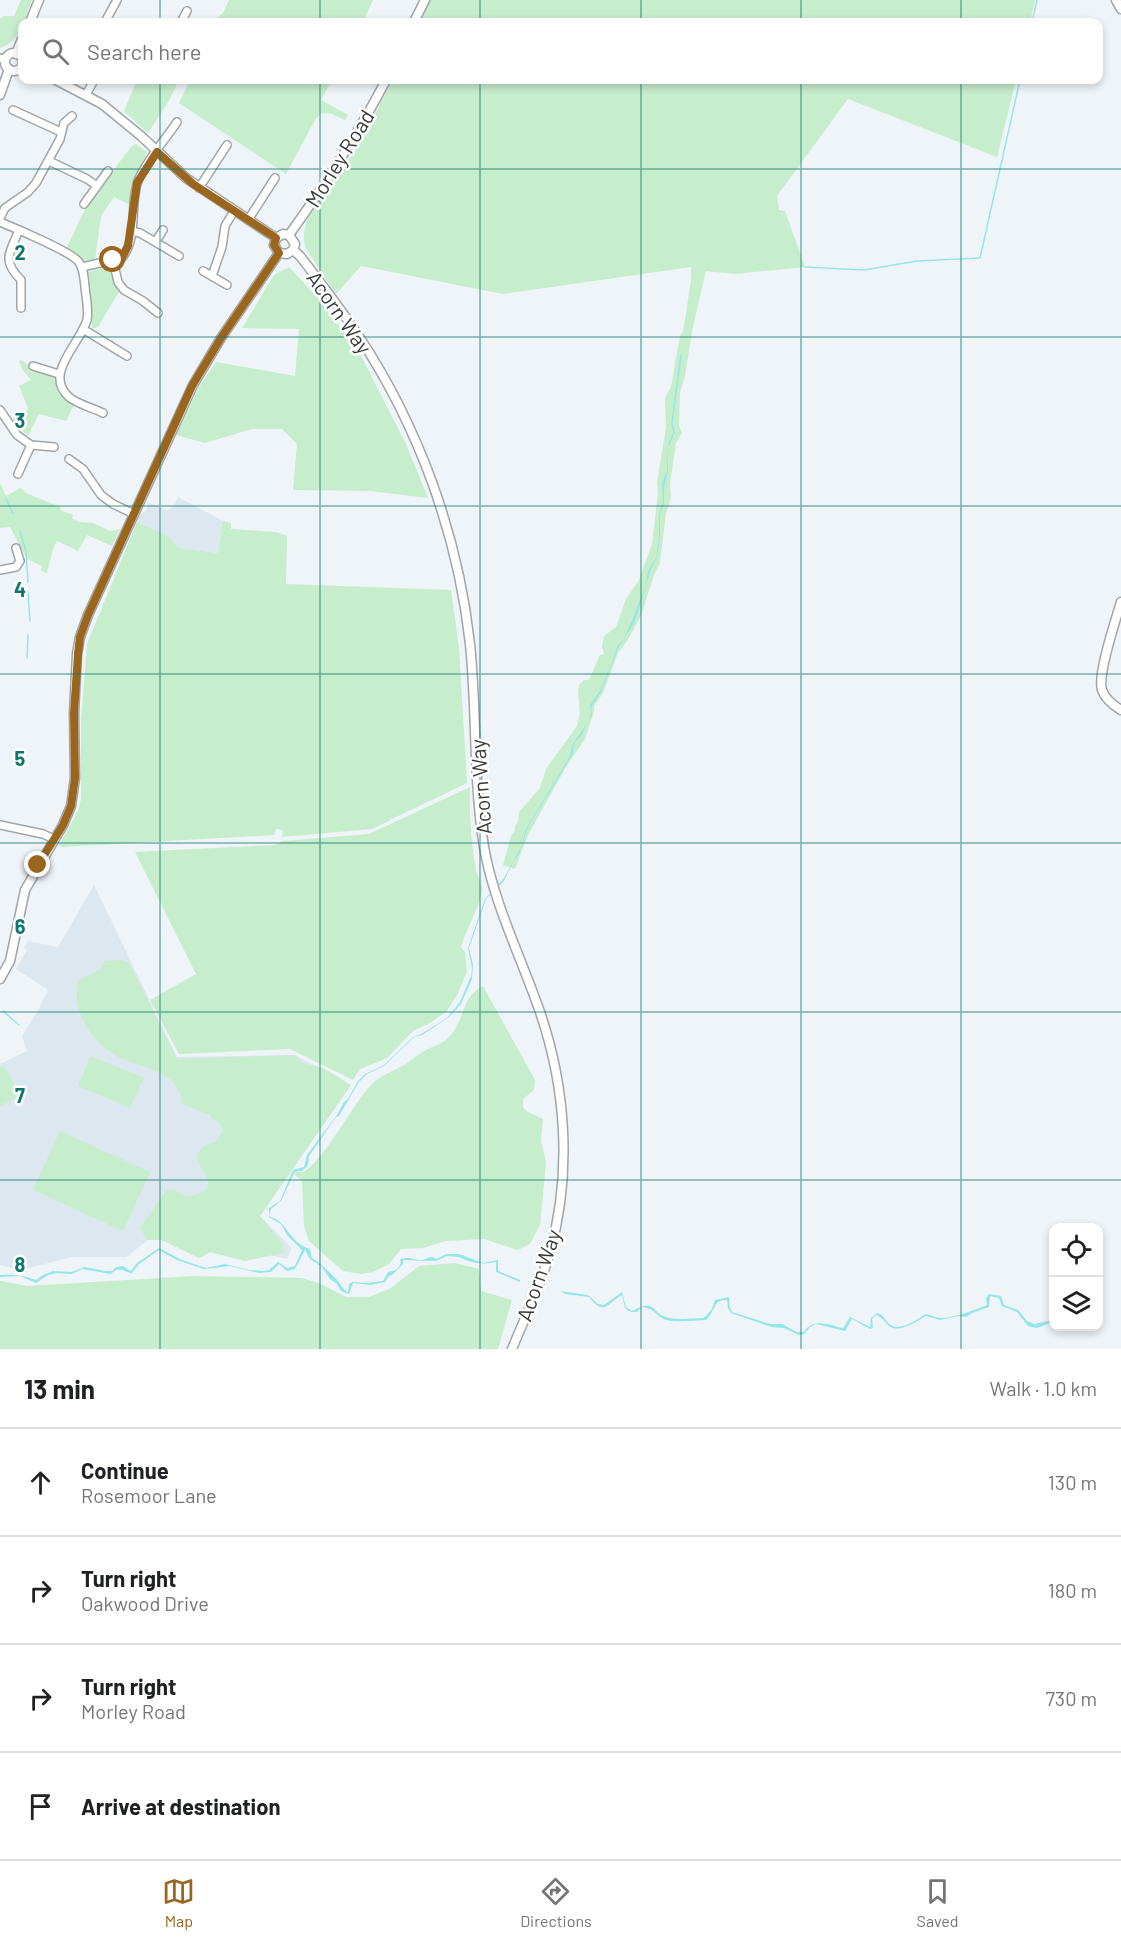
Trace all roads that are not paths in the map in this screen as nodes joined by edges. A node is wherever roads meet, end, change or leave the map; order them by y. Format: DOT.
graph roads {
  1 [pos="39,0"];
  2 [pos="117,0"];
  3 [pos="425,0"];
  4 [pos="1116,0"];
  5 [pos="1121,9"];
  6 [pos="187,11"];
  7 [pos="32,18"];
  8 [pos="107,18"];
  9 [pos="183,18"];
  10 [pos="416,18"];
  11 [pos="18,49"];
  12 [pos="16,54"];
  13 [pos="3,59"];
  14 [pos="18,68"];
  15 [pos="9,69"];
  16 [pos="64,84"];
  17 [pos="92,84"];
  18 [pos="384,84"];
  19 [pos="0,95"];
  20 [pos="86,95"];
  21 [pos="12,110"];
  22 [pos="72,116"];
  23 [pos="177,122"];
  24 [pos="61,132"];
  25 [pos="227,145"];
  26 [pos="157,152"];
  27 [pos="49,161"];
  28 [pos="108,171"];
  29 [pos="275,178"];
  30 [pos="97,186"];
  31 [pos="198,188"];
  32 [pos="84,204"];
  33 [pos="234,211"];
  34 [pos="0,220"];
  35 [pos="248,220"];
  36 [pos="19,230"];
  37 [pos="163,230"];
  38 [pos="131,231"];
  39 [pos="289,234"];
  40 [pos="276,238"];
  41 [pos="156,241"];
  42 [pos="293,250"];
  43 [pos="279,253"];
  44 [pos="179,256"];
  45 [pos="113,260"];
  46 [pos="82,267"];
  47 [pos="203,271"];
  48 [pos="212,276"];
  49 [pos="227,285"];
  50 [pos="21,308"];
  51 [pos="158,313"];
  52 [pos="83,329"];
  53 [pos="127,356"];
  54 [pos="33,366"];
  55 [pos="59,374"];
  56 [pos="0,410"];
  57 [pos="103,413"];
  58 [pos="31,445"];
  59 [pos="54,447"];
  60 [pos="69,459"];
  61 [pos="18,474"];
  62 [pos="134,514"];
  63 [pos="16,548"];
  64 [pos="0,570"];
  65 [pos="1121,602"];
  66 [pos="1121,710"];
  67 [pos="0,825"];
  68 [pos="54,839"];
  69 [pos="0,979"];
  70 [pos="512,1349"];
  1 -- 7 [label="street"];
  2 -- 8 [label="street"];
  3 -- 10 [label="street"];
  4 -- 5 [label="street"];
  6 -- 9 [label="street"];
  11 -- 12 [label="street"];
  12 -- 13 [label="street"];
  13 -- 15 [label="street"];
  14 -- 15 [label="street"];
  15 -- 19 [label="street"];
  16 -- 20 [label="street"];
  17 -- 20 [label="street"];
  18 -- 39 [label="street, Morley Road"];
  20 -- 26 [label="street"];
  21 -- 24 [label="street"];
  22 -- 24 [label="street"];
  23 -- 26 [label="street"];
  24 -- 27 [label="street"];
  25 -- 31 [label="street"];
  26 -- 31 [label="street"];
  26 -- 38 [label="street"];
  27 -- 30 [label="street"];
  27 -- 34 [label="street"];
  28 -- 30 [label="street"];
  29 -- 35 [label="street"];
  30 -- 32 [label="street"];
  31 -- 33 [label="street"];
  33 -- 35 [label="street"];
  33 -- 48 [label="street"];
  34 -- 36 [label="street"];
  35 -- 40 [label="street"];
  36 -- 46 [label="street"];
  36 -- 50 [label="street"];
  37 -- 41 [label="street"];
  38 -- 41 [label="street"];
  38 -- 45 [label="street"];
  39 -- 40 [label="street"];
  39 -- 42 [label="street"];
  40 -- 43 [label="street"];
  41 -- 44 [label="street"];
  42 -- 43 [label="street"];
  42 -- 70 [label="street, Acorn Way"];
  43 -- 62 [label="street"];
  45 -- 46 [label="street"];
  45 -- 51 [label="street"];
  46 -- 52 [label="street"];
  47 -- 48 [label="street"];
  48 -- 49 [label="street"];
  52 -- 53 [label="street"];
  52 -- 55 [label="street"];
  54 -- 55 [label="street"];
  55 -- 57 [label="street"];
  56 -- 58 [label="street"];
  58 -- 59 [label="street"];
  58 -- 61 [label="street"];
  60 -- 62 [label="street"];
  62 -- 68 [label="street"];
  63 -- 64 [label="street"];
  65 -- 66 [label="street"];
  67 -- 68 [label="street"];
  68 -- 69 [label="street"];
}
